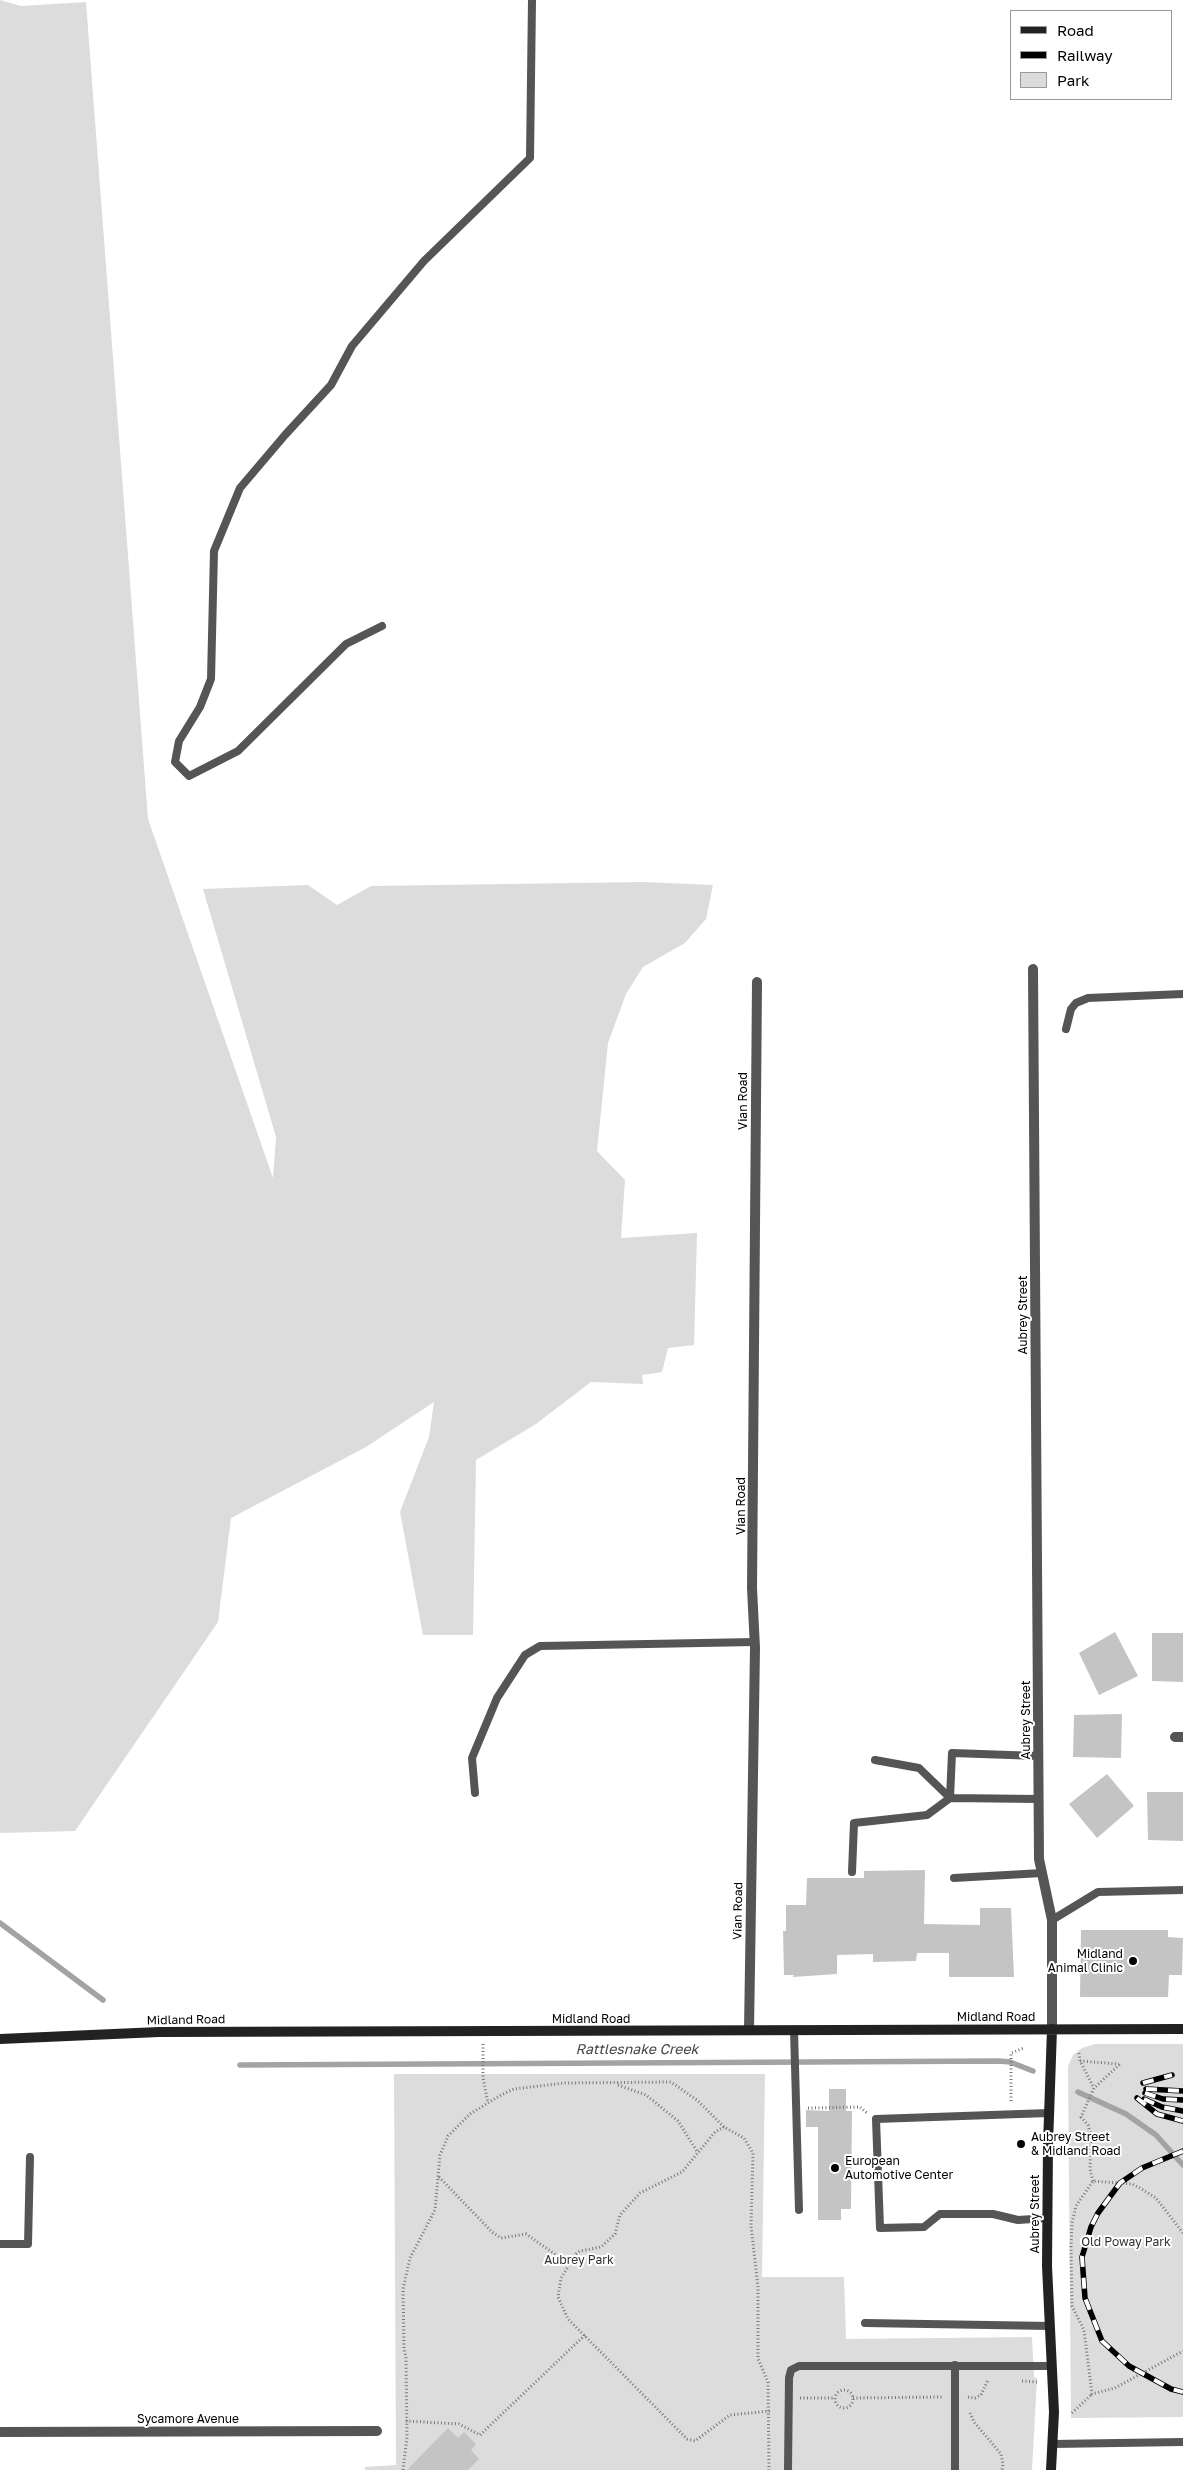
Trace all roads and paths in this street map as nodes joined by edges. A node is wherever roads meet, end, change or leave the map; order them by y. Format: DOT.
graph roads {
  1 [pos="532,0"];
  2 [pos="382,626"];
  3 [pos="1033,968"];
  4 [pos="757,982"];
  5 [pos="1183,994"];
  6 [pos="1066,1029"];
  7 [pos="755,1642"];
  8 [pos="1039,1756"];
  9 [pos="875,1760"];
  10 [pos="475,1792"];
  11 [pos="950,1798"];
  12 [pos="1039,1799"];
  13 [pos="852,1872"];
  14 [pos="1042,1873"];
  15 [pos="954,1878"];
  16 [pos="1183,1890"];
  17 [pos="1052,1920"];
  18 [pos="1052,2029"];
  19 [pos="1183,2029"];
  20 [pos="749,2030"];
  21 [pos="794,2030"];
  22 [pos="0,2039"];
  23 [pos="1024,2048"];
  24 [pos="1079,2053"];
  25 [pos="483,2054"];
  26 [pos="1080,2061"];
  27 [pos="616,2084"];
  28 [pos="1094,2088"];
  29 [pos="488,2103"];
  30 [pos="796,2108"];
  31 [pos="1049,2113"];
  32 [pos="1011,2114"];
  33 [pos="876,2119"];
  34 [pos="724,2127"];
  35 [pos="698,2153"];
  36 [pos="30,2157"];
  37 [pos="439,2176"];
  38 [pos="1093,2181"];
  39 [pos="798,2210"];
  40 [pos="1048,2218"];
  41 [pos="1183,2233"];
  42 [pos="0,2244"];
  43 [pos="569,2264"];
  44 [pos="865,2323"];
  45 [pos="1050,2326"];
  46 [pos="585,2335"];
  47 [pos="1183,2351"];
  48 [pos="955,2366"];
  49 [pos="1052,2366"];
  50 [pos="986,2381"];
  51 [pos="1092,2394"];
  52 [pos="955,2397"];
  53 [pos="969,2397"];
  54 [pos="853,2398"];
  55 [pos="770,2411"];
  56 [pos="1072,2413"];
  57 [pos="406,2421"];
  58 [pos="0,2432"];
  59 [pos="377,2432"];
  60 [pos="1183,2442"];
  61 [pos="1053,2444"];
  62 [pos="403,2470"];
  63 [pos="769,2470"];
  64 [pos="788,2470"];
  65 [pos="955,2470"];
  66 [pos="1002,2470"];
  67 [pos="1051,2470"];
  1 -- 2 [label="lane"];
  3 -- 8 [label="street, Aubrey Street"];
  4 -- 7 [label="street, Vian Road"];
  5 -- 6 [label="lane"];
  7 -- 10 [label="lane"];
  7 -- 20 [label="street, Vian Road"];
  8 -- 11 [label="lane"];
  8 -- 12 [label="street, Aubrey Street"];
  9 -- 11 [label="lane"];
  11 -- 12 [label="lane"];
  11 -- 13 [label="lane"];
  12 -- 14 [label="street, Aubrey Street"];
  14 -- 15 [label="lane"];
  14 -- 17 [label="street, Aubrey Street"];
  16 -- 17 [label="lane"];
  17 -- 18 [label="street, Aubrey Street"];
  18 -- 19 [label="main road, Midland Road"];
  18 -- 21 [label="main road, Midland Road"];
  18 -- 31 [label="main road, Aubrey Street"];
  20 -- 21 [label="main road, Midland Road"];
  20 -- 22 [label="main road, Midland Road"];
  21 -- 30 [label="lane"];
  23 -- 32 [label="path"];
  24 -- 26 [label="path"];
  25 -- 29 [label="path"];
  26 -- 28 [label="path"];
  26 -- 28 [label="path"];
  27 -- 29 [label="path"];
  27 -- 34 [label="path"];
  27 -- 35 [label="path"];
  28 -- 38 [label="path"];
  29 -- 37 [label="path"];
  30 -- 33 [label="path"];
  30 -- 39 [label="lane"];
  31 -- 32 [label="lane"];
  31 -- 40 [label="main road, Aubrey Street"];
  32 -- 33 [label="lane"];
  33 -- 40 [label="lane"];
  34 -- 35 [label="path"];
  34 -- 55 [label="path"];
  35 -- 43 [label="path"];
  36 -- 42 [label="lane"];
  37 -- 43 [label="path"];
  37 -- 57 [label="path"];
  38 -- 41 [label="path"];
  38 -- 51 [label="path"];
  40 -- 45 [label="main road, Aubrey Street"];
  43 -- 46 [label="path"];
  44 -- 45 [label="lane"];
  45 -- 49 [label="main road, Aubrey Street"];
  46 -- 55 [label="path"];
  46 -- 57 [label="path"];
  47 -- 51 [label="path"];
  48 -- 49 [label="lane"];
  48 -- 52 [label="lane"];
  48 -- 64 [label="lane"];
  49 -- 61 [label="main road, Aubrey Street"];
  50 -- 53 [label="path"];
  51 -- 56 [label="path"];
  52 -- 53 [label="path"];
  52 -- 54 [label="path"];
  52 -- 65 [label="lane"];
  53 -- 66 [label="path"];
  54 -- 54 [label="path"];
  55 -- 63 [label="path"];
  57 -- 62 [label="path"];
  58 -- 59 [label="street, Sycamore Avenue"];
  60 -- 61 [label="lane"];
  61 -- 67 [label="main road, Aubrey Street"];
}
